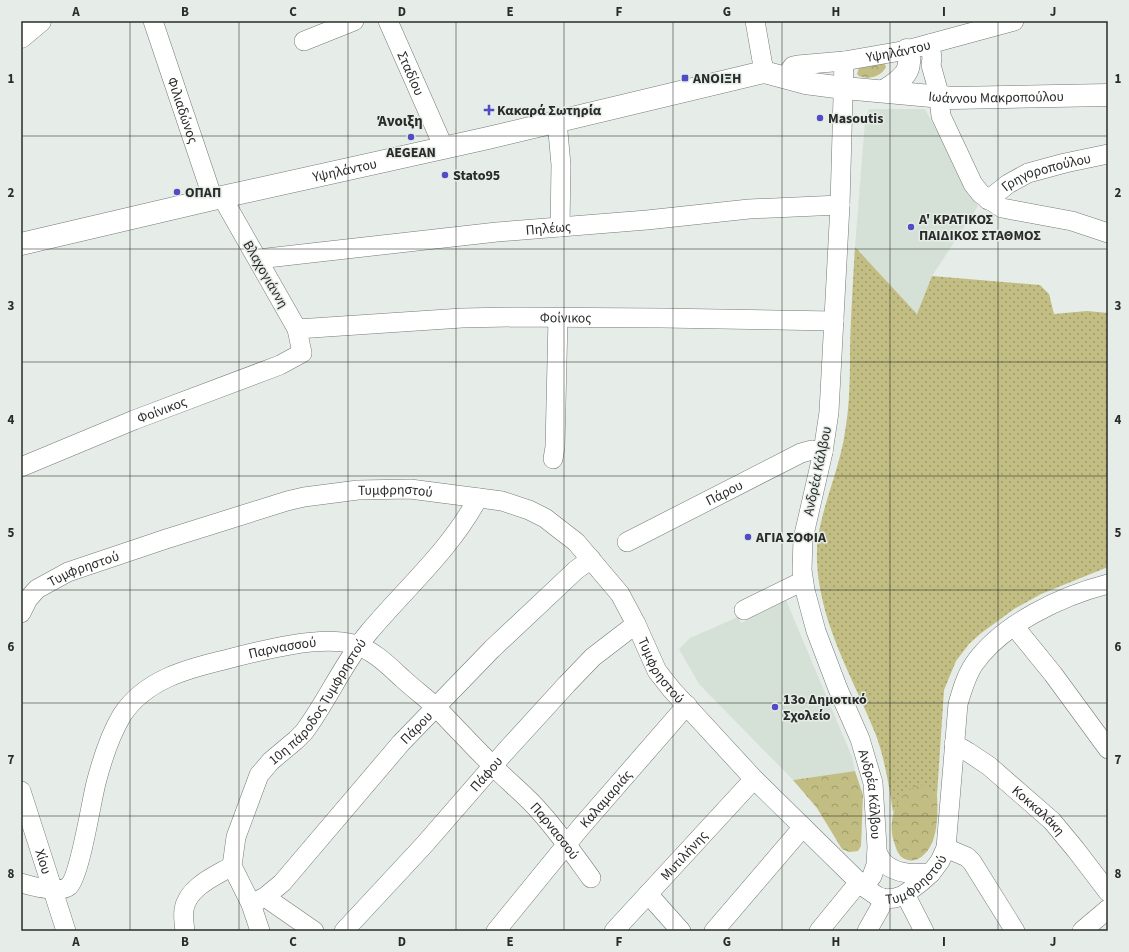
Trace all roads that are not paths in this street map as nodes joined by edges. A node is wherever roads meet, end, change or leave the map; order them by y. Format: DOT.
graph roads {
  1 [pos="40,21"];
  2 [pos="153,21"];
  3 [pos="354,21"];
  4 [pos="388,21"];
  5 [pos="755,21"];
  6 [pos="1014,21"];
  7 [pos="21,37"];
  8 [pos="304,41"];
  9 [pos="930,44"];
  10 [pos="907,50"];
  11 [pos="844,61"];
  12 [pos="764,72"];
  13 [pos="785,77"];
  14 [pos="844,88"];
  15 [pos="884,91"];
  16 [pos="1108,95"];
  17 [pos="938,96"];
  18 [pos="557,121"];
  19 [pos="444,148"];
  20 [pos="1108,154"];
  21 [pos="218,198"];
  22 [pos="988,200"];
  23 [pos="840,205"];
  24 [pos="560,227"];
  25 [pos="1108,233"];
  26 [pos="21,244"];
  27 [pos="258,259"];
  28 [pos="558,318"];
  29 [pos="834,321"];
  30 [pos="297,329"];
  31 [pos="302,353"];
  32 [pos="823,452"];
  33 [pos="553,459"];
  34 [pos="21,467"];
  35 [pos="478,498"];
  36 [pos="627,542"];
  37 [pos="591,559"];
  38 [pos="803,581"];
  39 [pos="1107,586"];
  40 [pos="744,610"];
  41 [pos="21,613"];
  42 [pos="636,624"];
  43 [pos="1014,626"];
  44 [pos="359,646"];
  45 [pos="686,705"];
  46 [pos="436,707"];
  47 [pos="954,744"];
  48 [pos="1108,748"];
  49 [pos="493,766"];
  50 [pos="754,779"];
  51 [pos="21,791"];
  52 [pos="803,827"];
  53 [pos="567,845"];
  54 [pos="946,848"];
  55 [pos="877,852"];
  56 [pos="232,866"];
  57 [pos="931,873"];
  58 [pos="591,878"];
  59 [pos="21,883"];
  60 [pos="862,884"];
  61 [pos="52,889"];
  62 [pos="1108,892"];
  63 [pos="648,894"];
  64 [pos="905,894"];
  65 [pos="883,898"];
  66 [pos="258,901"];
  67 [pos="1108,910"];
  68 [pos="66,931"];
  69 [pos="185,931"];
  70 [pos="260,931"];
  71 [pos="314,931"];
  72 [pos="344,931"];
  73 [pos="496,931"];
  74 [pos="614,931"];
  75 [pos="681,931"];
  76 [pos="714,931"];
  77 [pos="819,931"];
  78 [pos="867,931"];
  79 [pos="924,931"];
  80 [pos="1015,931"];
  81 [pos="1082,931"];
  1 -- 7 [label="main road"];
  2 -- 21 [label="street, Φιλιαδώνος"];
  3 -- 8 [label="street"];
  4 -- 19 [label="street, Σταδίου"];
  5 -- 12 [label="street"];
  6 -- 9 [label="street, Υψηλάντου"];
  9 -- 10 [label="street, Υψηλάντου"];
  9 -- 17 [label="street"];
  10 -- 11 [label="street, Υψηλάντου"];
  10 -- 15 [label="main road"];
  11 -- 13 [label="street, Υψηλάντου"];
  11 -- 14 [label="street, Ανδρέα Κάλβου"];
  12 -- 13 [label="main road, Υψηλάντου"];
  12 -- 18 [label="main road, Υψηλάντου"];
  13 -- 14 [label="main road, Υψηλάντου"];
  14 -- 15 [label="main road, Ιωάννου Μακροπούλου"];
  14 -- 23 [label="street, Ανδρέα Κάλβου"];
  15 -- 17 [label="main road, Ιωάννου Μακροπούλου"];
  16 -- 17 [label="main road, Ιωάννου Μακροπούλου"];
  17 -- 22 [label="street"];
  18 -- 19 [label="main road, Υψηλάντου"];
  18 -- 24 [label="street"];
  19 -- 21 [label="main road, Υψηλάντου"];
  20 -- 22 [label="street, Γρηγοροπούλου"];
  21 -- 26 [label="main road, Υψηλάντου"];
  21 -- 27 [label="street, Βλαχογιάννη"];
  22 -- 25 [label="street"];
  23 -- 24 [label="street, Πηλέως"];
  23 -- 29 [label="street, Ανδρέα Κάλβου"];
  24 -- 27 [label="street, Πηλέως"];
  27 -- 30 [label="street, Βλαχογιάννη"];
  28 -- 29 [label="street, Φοίνικος"];
  28 -- 30 [label="street, Φοίνικος"];
  28 -- 33 [label="street"];
  29 -- 32 [label="street, Ανδρέα Κάλβου"];
  30 -- 31 [label="street, Βλαχογιάννη"];
  31 -- 34 [label="street, Φοίνικος"];
  32 -- 36 [label="street, Πάρου"];
  32 -- 38 [label="street, Ανδρέα Κάλβου"];
  35 -- 37 [label="street, Τυμφρηστού"];
  35 -- 41 [label="street, Τυμφρηστού"];
  35 -- 44 [label="street, 10η πάροδος Τυμφρηστού"];
  37 -- 42 [label="street, Τυμφρηστού"];
  37 -- 46 [label="street, Πάρου"];
  38 -- 40 [label="street"];
  38 -- 55 [label="street, Ανδρέα Κάλβου"];
  39 -- 43 [label="street, Τυμφρηστού"];
  42 -- 45 [label="street, Τυμφρηστού"];
  42 -- 49 [label="street, Πάφου"];
  43 -- 47 [label="street, Τυμφρηστού"];
  43 -- 48 [label="street"];
  44 -- 46 [label="street, Παρνασσού"];
  44 -- 56 [label="street, 10η πάροδος Τυμφρηστού"];
  44 -- 61 [label="street, Παρνασσού"];
  45 -- 50 [label="street, Τυμφρηστού"];
  45 -- 53 [label="street, Καλαμαριάς"];
  46 -- 49 [label="street, Παρνασσού"];
  46 -- 66 [label="street, Πάρου"];
  47 -- 54 [label="street, Τυμφρηστού"];
  47 -- 62 [label="street, Κοκκαλάκη"];
  49 -- 53 [label="street, Παρνασσού"];
  49 -- 72 [label="street, Πάφου"];
  50 -- 52 [label="street, Τυμφρηστού"];
  50 -- 63 [label="street, Μυτιλήνης"];
  51 -- 61 [label="street, Χίου"];
  52 -- 60 [label="street, Τυμφρηστού"];
  52 -- 76 [label="street"];
  53 -- 58 [label="street, Παρνασσού"];
  53 -- 73 [label="street, Καλαμαριάς"];
  54 -- 57 [label="street, Τυμφρηστού"];
  54 -- 80 [label="street"];
  55 -- 57 [label="street"];
  55 -- 60 [label="street, Ανδρέα Κάλβου"];
  56 -- 66 [label="street"];
  56 -- 69 [label="street"];
  57 -- 64 [label="street, Τυμφρηστού"];
  59 -- 61 [label="street, Παρνασσού"];
  60 -- 65 [label="street, Τυμφρηστού"];
  60 -- 77 [label="street, Ανδρέα Κάλβου"];
  61 -- 68 [label="street, Χίου"];
  63 -- 74 [label="street, Μυτιλήνης"];
  63 -- 75 [label="street"];
  64 -- 65 [label="street, Τυμφρηστού"];
  64 -- 79 [label="street"];
  65 -- 78 [label="street"];
  66 -- 70 [label="street"];
  66 -- 71 [label="street"];
  67 -- 81 [label="street"];
}
